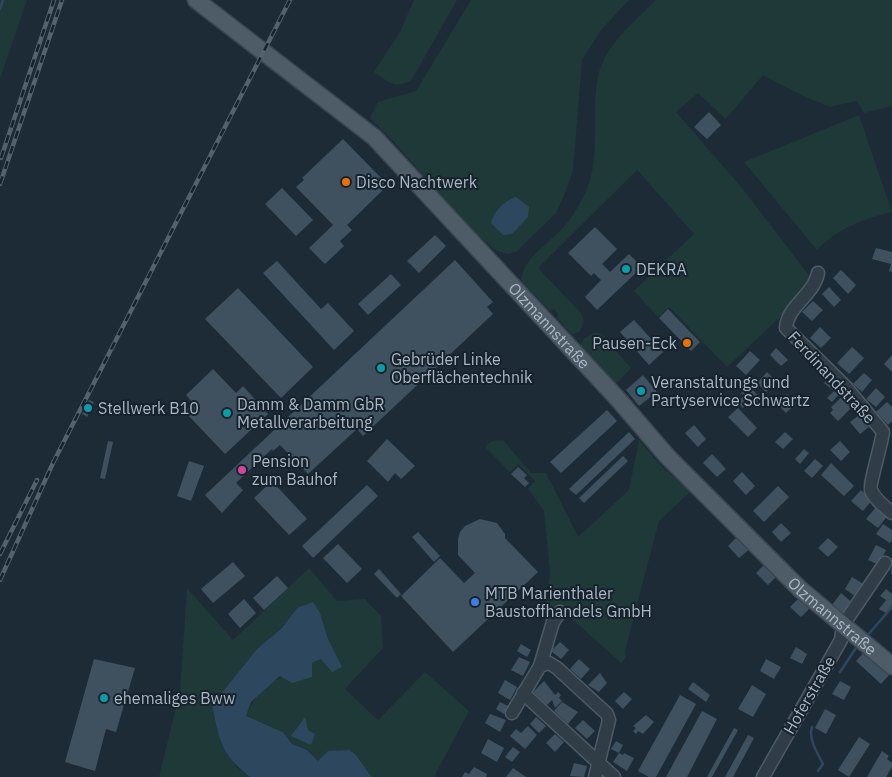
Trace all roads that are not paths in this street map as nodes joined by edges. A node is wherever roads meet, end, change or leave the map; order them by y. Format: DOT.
graph roads {
  1 [pos="196,0"];
  2 [pos="818,273"];
  3 [pos="892,514"];
  4 [pos="885,563"];
  5 [pos="560,612"];
  6 [pos="849,629"];
  7 [pos="540,666"];
  8 [pos="892,666"];
  9 [pos="524,693"];
  10 [pos="512,713"];
  11 [pos="600,764"];
  12 [pos="595,777"];
  13 [pos="614,777"];
  14 [pos="763,777"];
  1 -- 6 [label="main road, Olzmannstraße"];
  2 -- 3 [label="street, Ferdinandstraße"];
  4 -- 6 [label="street, Hoferstraße"];
  5 -- 7 [label="street"];
  6 -- 8 [label="main road, Olzmannstraße"];
  6 -- 14 [label="street, Hoferstraße"];
  7 -- 9 [label="street"];
  7 -- 11 [label="street"];
  9 -- 10 [label="street"];
  9 -- 11 [label="street"];
  11 -- 12 [label="street"];
  11 -- 13 [label="street"];
}
